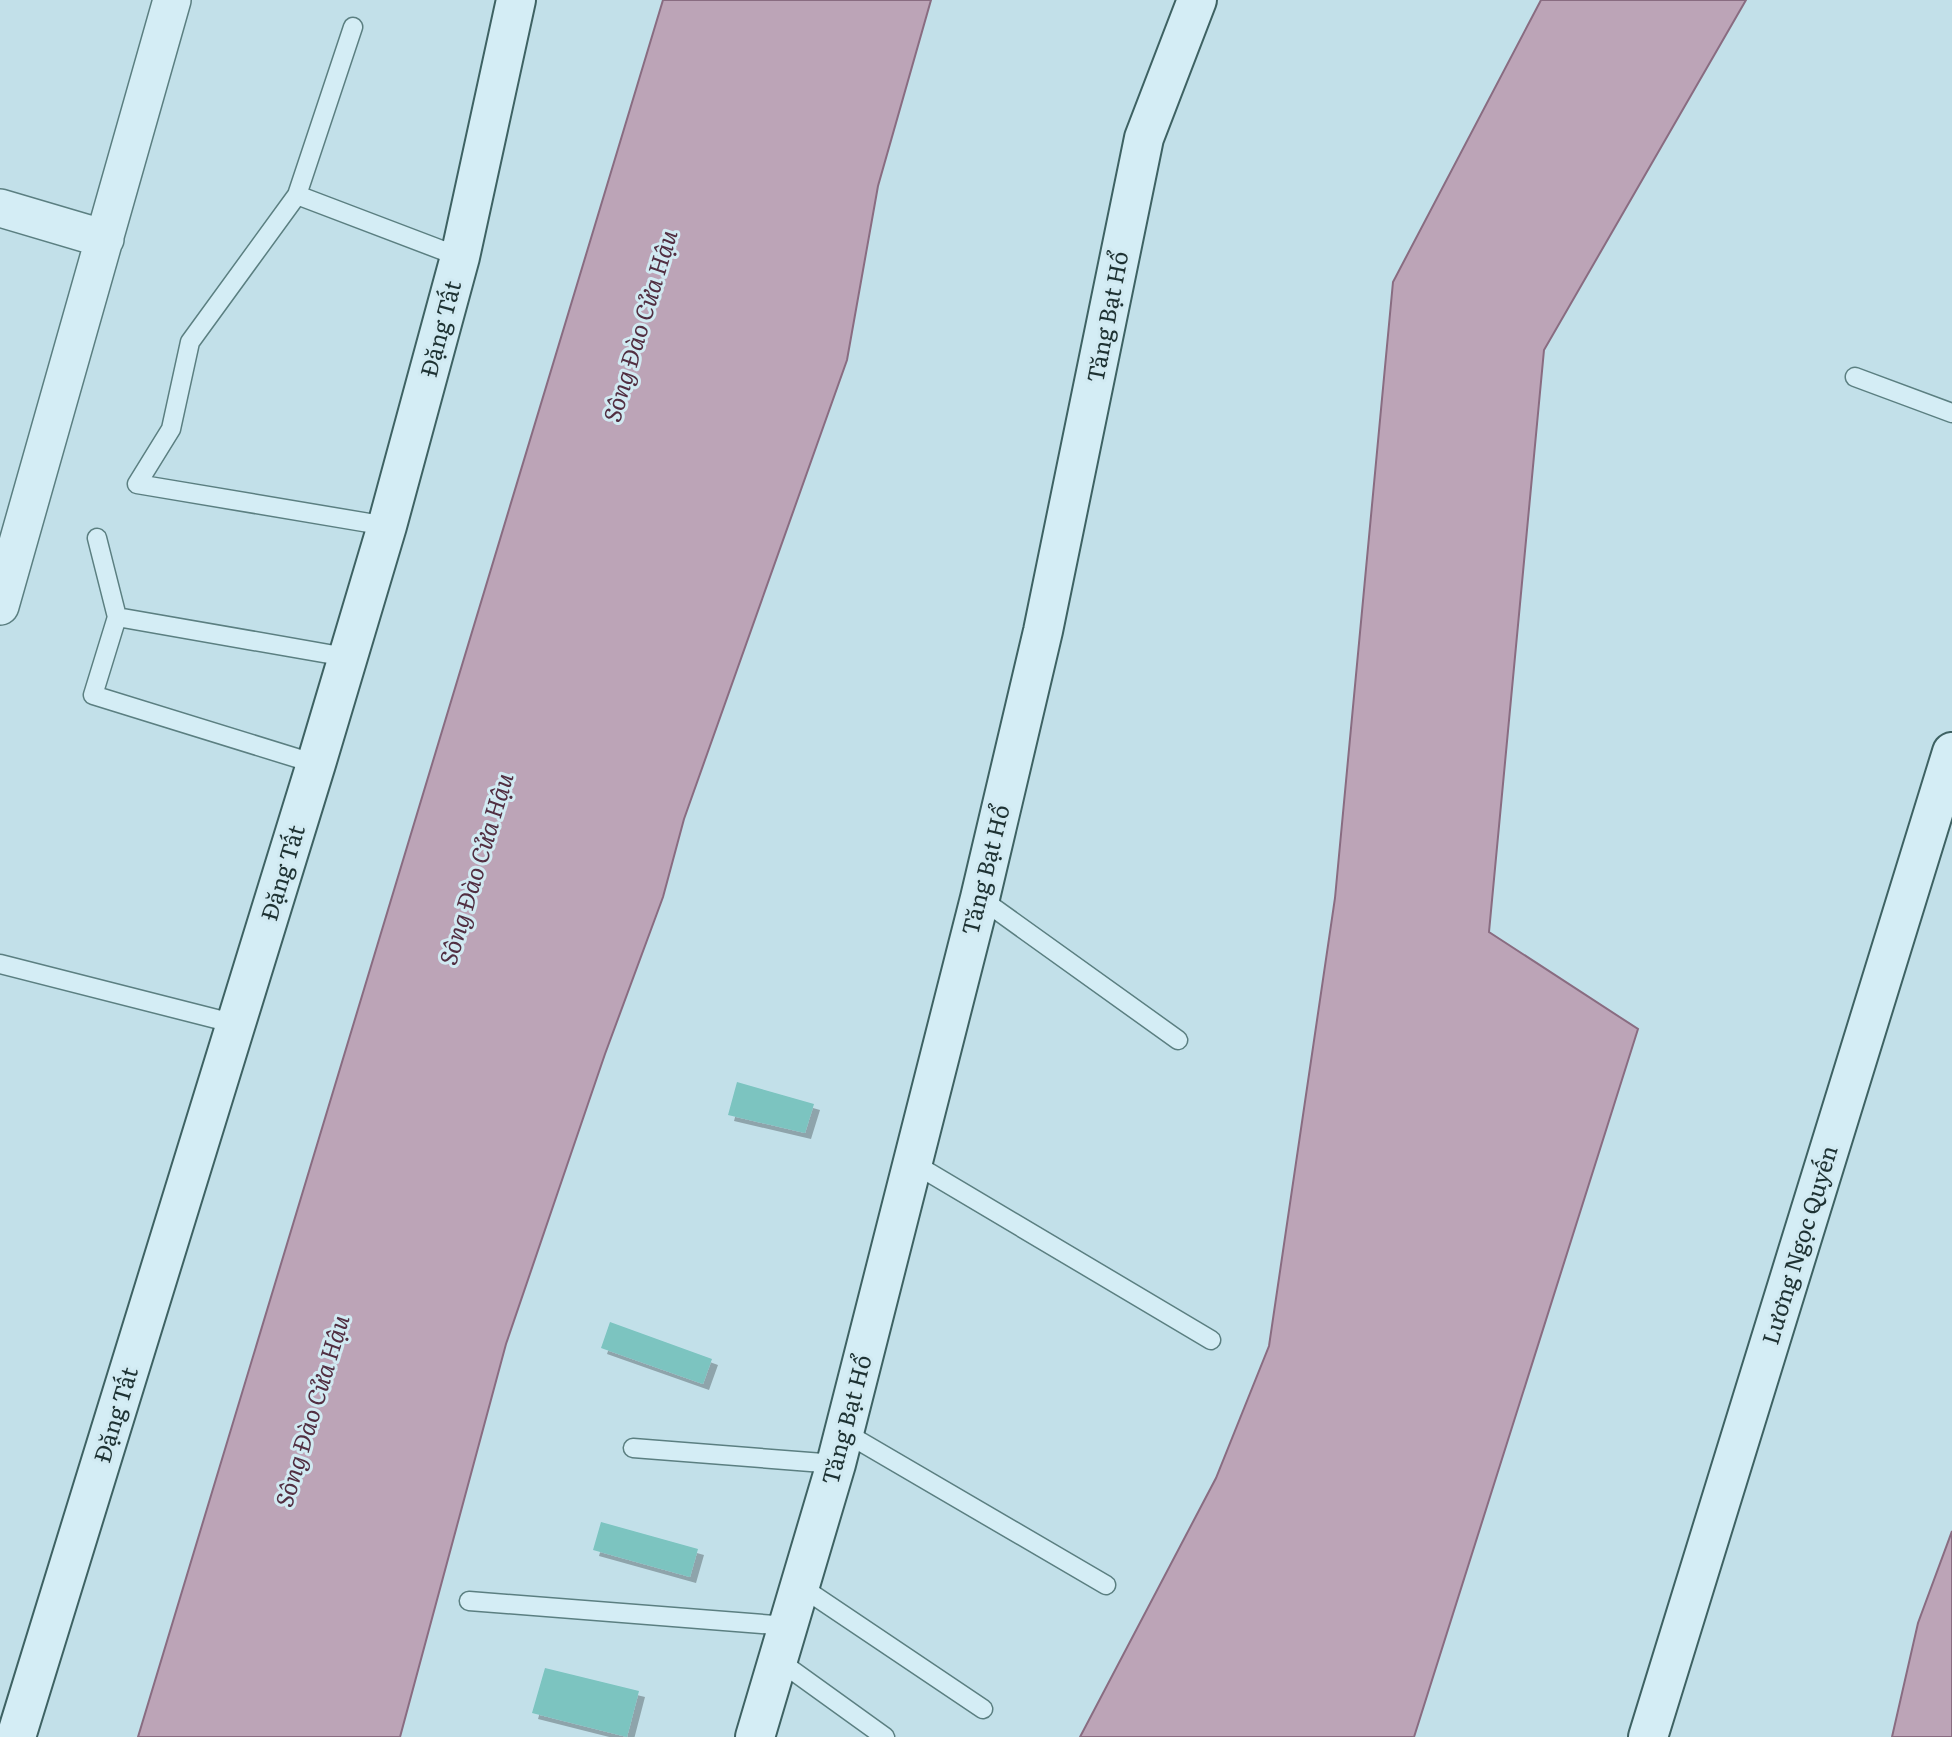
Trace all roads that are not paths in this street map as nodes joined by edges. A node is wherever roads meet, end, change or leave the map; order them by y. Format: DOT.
graph roads {
  1 [pos="172,0"];
  2 [pos="516,0"];
  3 [pos="1197,0"];
  4 [pos="353,27"];
  5 [pos="297,195"];
  6 [pos="0,208"];
  7 [pos="104,239"];
  8 [pos="460,257"];
  9 [pos="1855,377"];
  10 [pos="1952,413"];
  11 [pos="15,499"];
  12 [pos="387,526"];
  13 [pos="97,538"];
  14 [pos="0,606"];
  15 [pos="117,617"];
  16 [pos="346,657"];
  17 [pos="1952,752"];
  18 [pos="316,764"];
  19 [pos="980,898"];
  20 [pos="0,964"];
  21 [pos="236,1024"];
  22 [pos="1178,1040"];
  23 [pos="913,1163"];
  24 [pos="1211,1340"];
  25 [pos="633,1448"];
  26 [pos="840,1448"];
  27 [pos="800,1586"];
  28 [pos="1106,1586"];
  29 [pos="469,1601"];
  30 [pos="783,1643"];
  31 [pos="983,1709"];
  32 [pos="16,1737"];
  33 [pos="755,1737"];
  34 [pos="885,1737"];
  35 [pos="1648,1737"];
  1 -- 7 [label="street"];
  2 -- 8 [label="street, Đặng Tất"];
  3 -- 19 [label="street, Tăng Bạt Hổ"];
  4 -- 5 [label="lane"];
  5 -- 8 [label="lane"];
  5 -- 12 [label="lane"];
  6 -- 7 [label="street"];
  7 -- 11 [label="street"];
  8 -- 12 [label="street, Đặng Tất"];
  9 -- 10 [label="lane"];
  11 -- 14 [label="street"];
  12 -- 16 [label="street, Đặng Tất"];
  13 -- 15 [label="lane"];
  15 -- 16 [label="lane"];
  15 -- 18 [label="lane"];
  16 -- 18 [label="street, Đặng Tất"];
  17 -- 35 [label="street, Lương Ngọc Quyến"];
  18 -- 21 [label="street, Đặng Tất"];
  19 -- 22 [label="lane"];
  19 -- 23 [label="street, Tăng Bạt Hổ"];
  20 -- 21 [label="lane"];
  21 -- 32 [label="street, Đặng Tất"];
  23 -- 24 [label="lane"];
  23 -- 26 [label="street, Tăng Bạt Hổ"];
  25 -- 26 [label="lane"];
  26 -- 27 [label="street, Tăng Bạt Hổ"];
  26 -- 28 [label="lane"];
  27 -- 30 [label="street, Tăng Bạt Hổ"];
  27 -- 31 [label="lane"];
  29 -- 30 [label="lane"];
  30 -- 33 [label="street, Tăng Bạt Hổ"];
  30 -- 34 [label="lane"];
}
